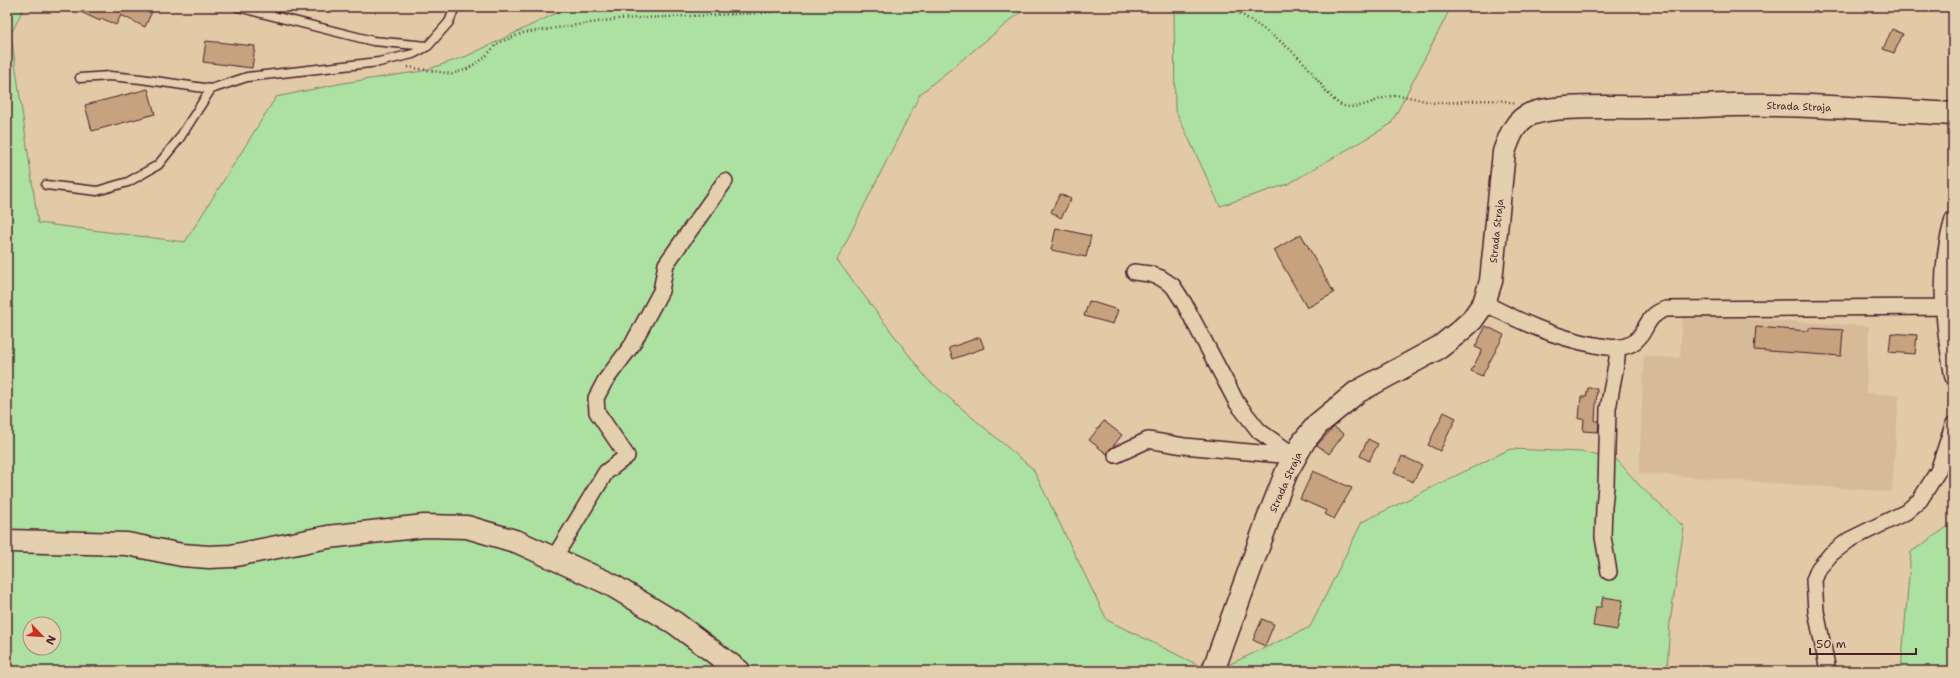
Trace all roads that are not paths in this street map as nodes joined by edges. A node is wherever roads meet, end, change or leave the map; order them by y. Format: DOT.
graph roads {
  1 [pos="238,7"];
  2 [pos="455,7"];
  3 [pos="428,46"];
  4 [pos="80,78"];
  5 [pos="211,89"];
  6 [pos="1953,114"];
  7 [pos="725,181"];
  8 [pos="46,185"];
  9 [pos="1953,219"];
  10 [pos="1134,272"];
  11 [pos="1484,303"];
  12 [pos="1942,307"];
  13 [pos="1617,347"];
  14 [pos="1953,378"];
  15 [pos="1953,425"];
  16 [pos="1116,455"];
  17 [pos="1295,456"];
  18 [pos="1953,468"];
  19 [pos="1938,470"];
  20 [pos="7,541"];
  21 [pos="554,558"];
  22 [pos="1609,572"];
  23 [pos="739,671"];
  24 [pos="1213,671"];
  25 [pos="1828,671"];
  1 -- 3 [label="lane"];
  2 -- 3 [label="lane"];
  3 -- 5 [label="lane"];
  4 -- 5 [label="lane"];
  5 -- 8 [label="lane"];
  6 -- 11 [label="main road, Strada Straja"];
  7 -- 21 [label="street"];
  9 -- 12 [label="street"];
  10 -- 17 [label="street"];
  11 -- 13 [label="street"];
  11 -- 17 [label="main road, Strada Straja"];
  12 -- 13 [label="street"];
  12 -- 14 [label="street"];
  13 -- 22 [label="street"];
  15 -- 19 [label="street"];
  16 -- 17 [label="street"];
  17 -- 24 [label="main road, Strada Straja"];
  18 -- 19 [label="street"];
  19 -- 25 [label="street"];
  20 -- 21 [label="main road"];
  21 -- 23 [label="main road"];
}
